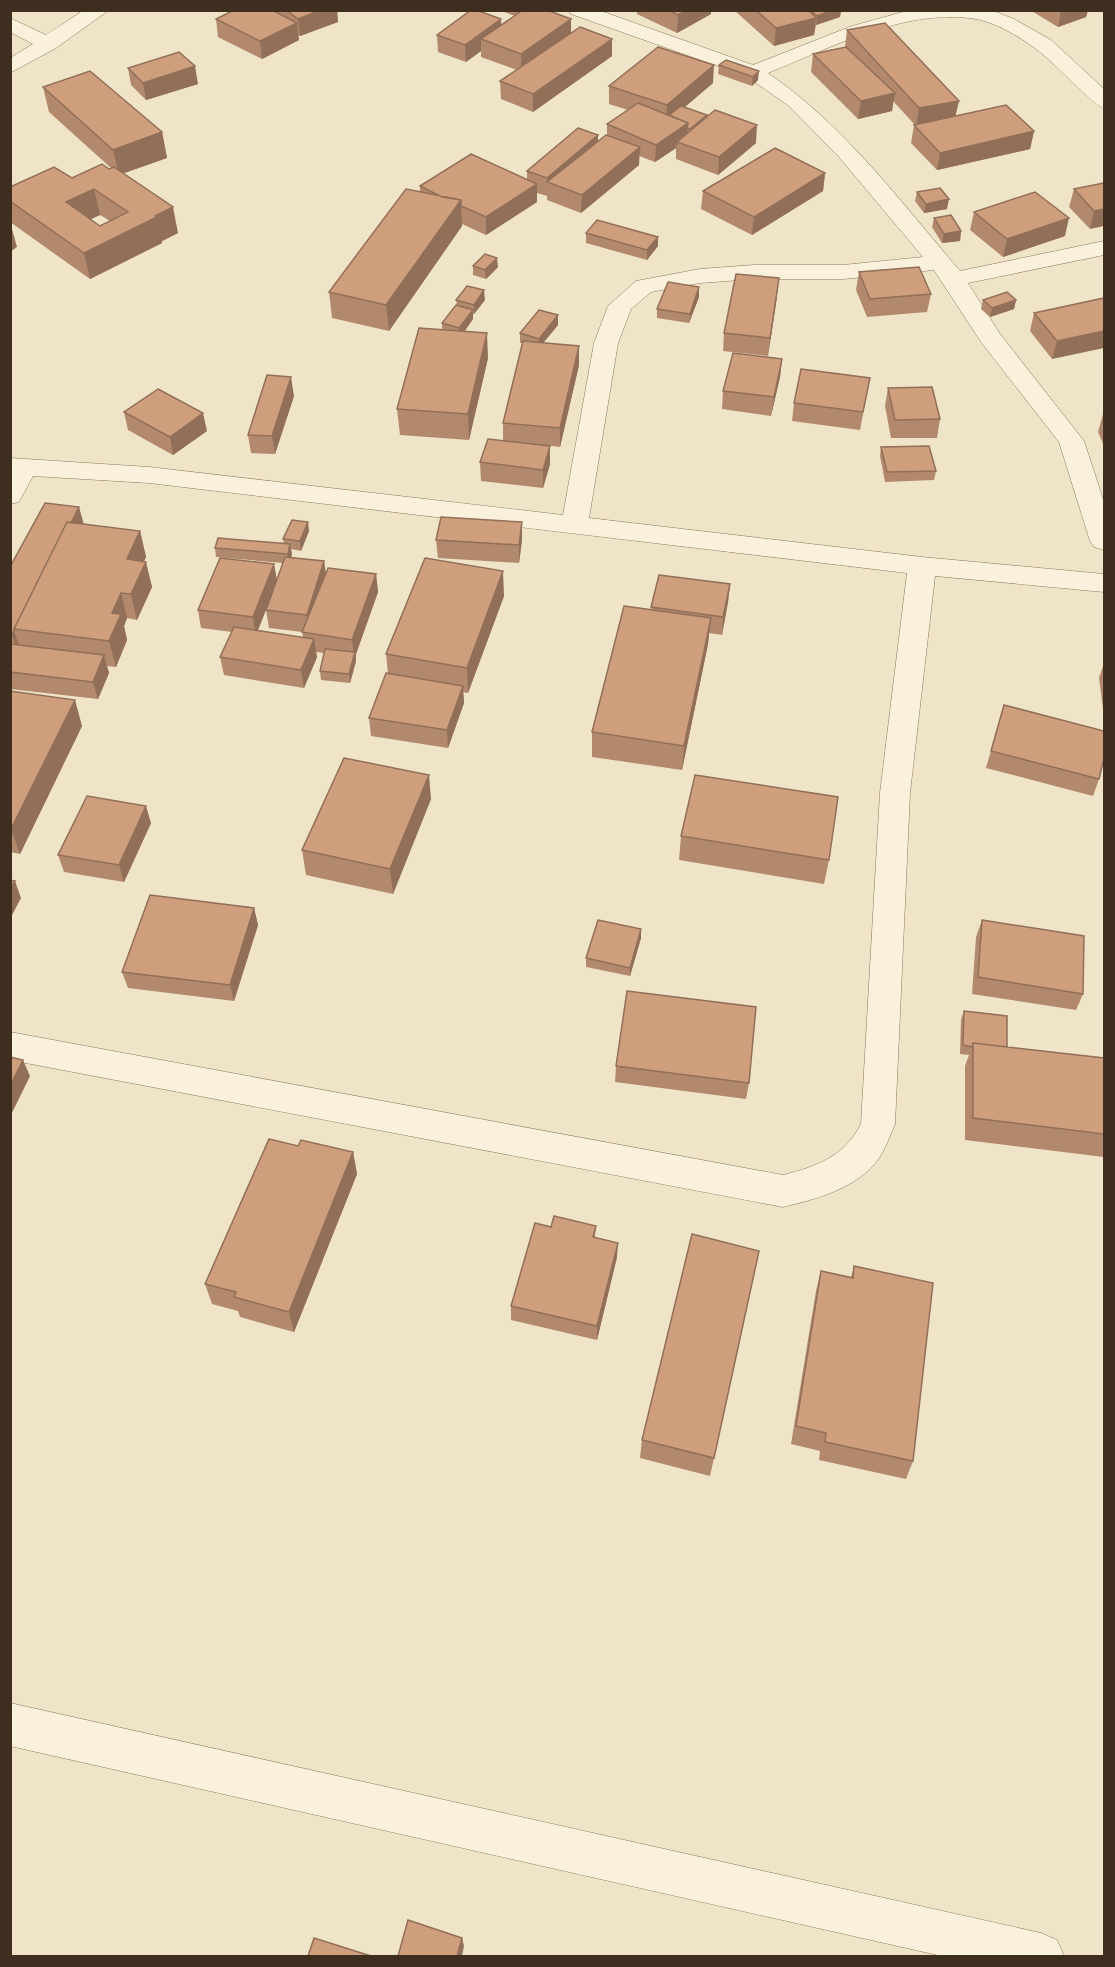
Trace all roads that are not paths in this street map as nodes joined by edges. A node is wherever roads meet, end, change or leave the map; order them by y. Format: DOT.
graph roads {
  1 [pos="99,10"];
  2 [pos="578,10"];
  3 [pos="10,24"];
  4 [pos="49,44"];
  5 [pos="10,67"];
  6 [pos="753,72"];
  7 [pos="1104,102"];
  8 [pos="1104,248"];
  9 [pos="946,271"];
  10 [pos="17,467"];
  11 [pos="10,495"];
  12 [pos="574,527"];
  13 [pos="1104,541"];
  14 [pos="922,566"];
  15 [pos="1104,583"];
  16 [pos="10,1046"];
  17 [pos="10,1724"];
  18 [pos="1041,1956"];
  1 -- 4 [label="street"];
  2 -- 6 [label="street"];
  3 -- 4 [label="street"];
  4 -- 5 [label="street"];
  6 -- 7 [label="street"];
  6 -- 9 [label="street"];
  8 -- 9 [label="street"];
  9 -- 12 [label="street"];
  9 -- 13 [label="street"];
  10 -- 11 [label="street"];
  10 -- 12 [label="street"];
  12 -- 14 [label="street"];
  14 -- 15 [label="street"];
  14 -- 16 [label="street"];
  17 -- 18 [label="street"];
}
